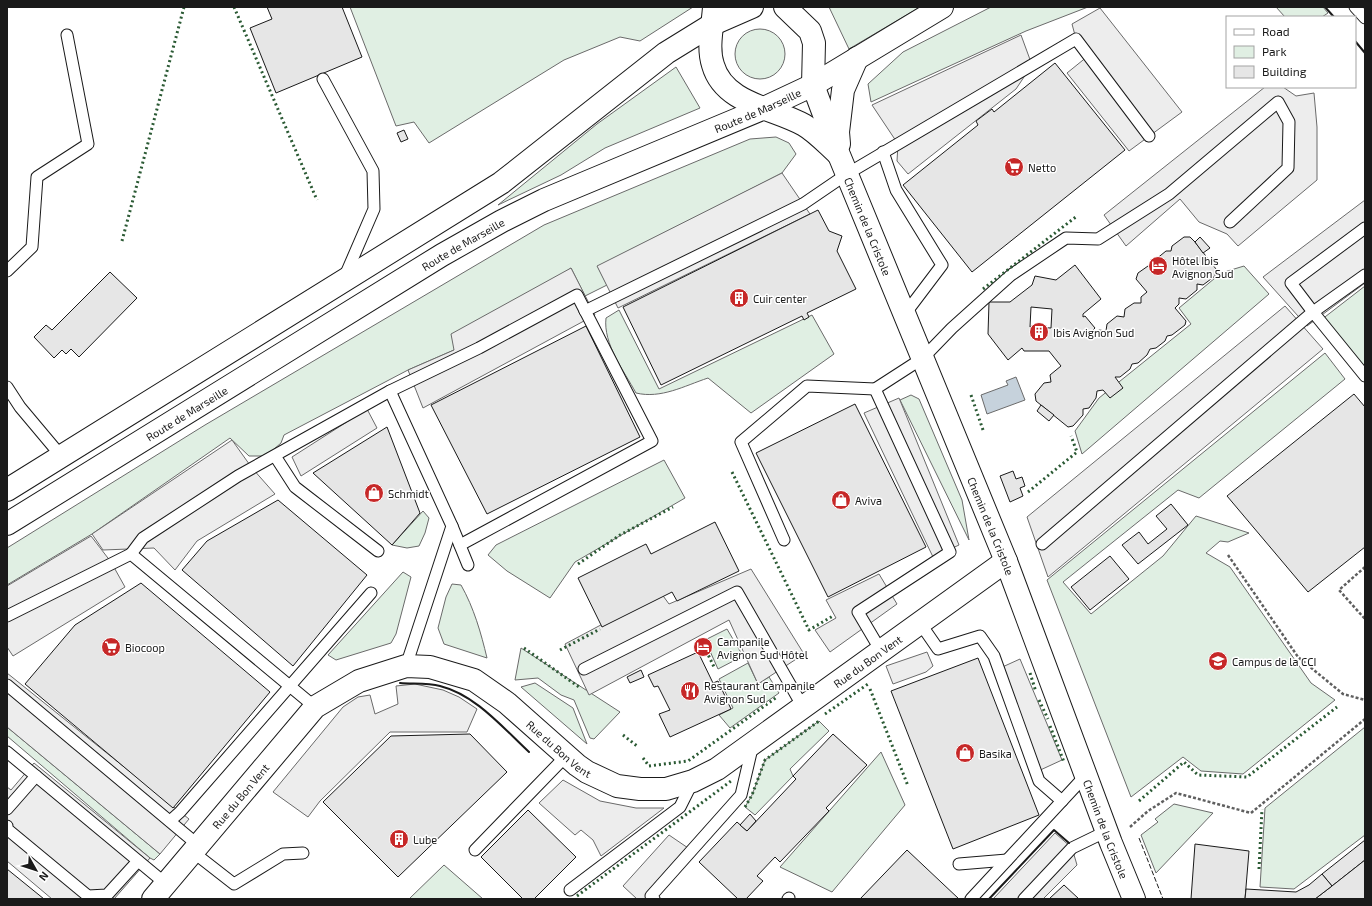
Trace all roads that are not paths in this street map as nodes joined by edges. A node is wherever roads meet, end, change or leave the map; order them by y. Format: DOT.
graph roads {
  1 [pos="752,7"];
  2 [pos="785,7"];
  3 [pos="942,7"];
  4 [pos="1355,7"];
  5 [pos="714,15"];
  6 [pos="1365,18"];
  7 [pos="67,35"];
  8 [pos="857,58"];
  9 [pos="323,79"];
  10 [pos="813,85"];
  11 [pos="762,109"];
  12 [pos="1149,136"];
  13 [pos="883,152"];
  14 [pos="843,164"];
  15 [pos="1230,222"];
  16 [pos="1365,228"];
  17 [pos="7,271"];
  18 [pos="1365,275"];
  19 [pos="342,283"];
  20 [pos="585,312"];
  21 [pos="1313,312"];
  22 [pos="904,314"];
  23 [pos="923,358"];
  24 [pos="1365,376"];
  25 [pos="7,387"];
  26 [pos="875,389"];
  27 [pos="390,392"];
  28 [pos="275,456"];
  29 [pos="62,457"];
  30 [pos="7,490"];
  31 [pos="7,524"];
  32 [pos="452,526"];
  33 [pos="784,540"];
  34 [pos="1042,544"];
  35 [pos="460,545"];
  36 [pos="378,552"];
  37 [pos="131,554"];
  38 [pos="1006,561"];
  39 [pos="468,565"];
  40 [pos="371,593"];
  41 [pos="7,616"];
  42 [pos="920,623"];
  43 [pos="880,651"];
  44 [pos="406,666"];
  45 [pos="584,669"];
  46 [pos="7,685"];
  47 [pos="289,685"];
  48 [pos="316,707"];
  49 [pos="803,707"];
  50 [pos="754,743"];
  51 [pos="7,752"];
  52 [pos="566,756"];
  53 [pos="1086,774"];
  54 [pos="36,776"];
  55 [pos="693,781"];
  56 [pos="1062,801"];
  57 [pos="7,810"];
  58 [pos="170,821"];
  59 [pos="7,826"];
  60 [pos="1109,837"];
  61 [pos="196,848"];
  62 [pos="475,850"];
  63 [pos="303,853"];
  64 [pos="138,860"];
  65 [pos="1008,860"];
  66 [pos="959,864"];
  67 [pos="570,890"];
  68 [pos="159,891"];
  69 [pos="654,899"];
  70 [pos="971,899"];
  71 [pos="1024,899"];
  72 [pos="1134,899"];
  1 -- 5 [label="street"];
  2 -- 10 [label="street"];
  3 -- 8 [label="street, Route de Marseille"];
  4 -- 6 [label="lane"];
  5 -- 11 [label="street"];
  5 -- 19 [label="street"];
  7 -- 17 [label="lane"];
  8 -- 10 [label="street, Route de Marseille"];
  8 -- 14 [label="street"];
  9 -- 19 [label="lane"];
  10 -- 11 [label="street, Route de Marseille"];
  10 -- 14 [label="street, Chemin de la Cristole"];
  11 -- 14 [label="street"];
  11 -- 31 [label="street, Route de Marseille"];
  12 -- 13 [label="lane"];
  13 -- 14 [label="lane"];
  13 -- 22 [label="lane"];
  14 -- 20 [label="lane"];
  14 -- 22 [label="street, Chemin de la Cristole"];
  15 -- 23 [label="lane"];
  16 -- 21 [label="lane"];
  18 -- 21 [label="lane"];
  19 -- 29 [label="street"];
  20 -- 27 [label="lane"];
  20 -- 35 [label="lane"];
  21 -- 24 [label="lane"];
  21 -- 34 [label="lane"];
  22 -- 23 [label="street, Chemin de la Cristole"];
  23 -- 26 [label="lane"];
  23 -- 38 [label="street, Chemin de la Cristole"];
  25 -- 29 [label="lane"];
  26 -- 33 [label="lane"];
  26 -- 43 [label="lane"];
  27 -- 28 [label="lane"];
  27 -- 32 [label="lane"];
  28 -- 36 [label="lane"];
  28 -- 37 [label="lane"];
  29 -- 30 [label="street"];
  32 -- 35 [label="lane"];
  32 -- 44 [label="lane"];
  35 -- 39 [label="lane"];
  37 -- 41 [label="lane"];
  37 -- 47 [label="lane"];
  38 -- 42 [label="street, Rue du Bon Vent"];
  38 -- 53 [label="street, Chemin de la Cristole"];
  40 -- 47 [label="lane"];
  42 -- 43 [label="street, Rue du Bon Vent"];
  42 -- 56 [label="lane"];
  43 -- 49 [label="street, Rue du Bon Vent"];
  44 -- 48 [label="street, Rue du Bon Vent"];
  44 -- 52 [label="street, Rue du Bon Vent"];
  45 -- 49 [label="lane"];
  46 -- 58 [label="lane"];
  47 -- 48 [label="lane"];
  47 -- 58 [label="lane"];
  48 -- 61 [label="street, Rue du Bon Vent"];
  49 -- 50 [label="street, Rue du Bon Vent"];
  50 -- 55 [label="street, Rue du Bon Vent"];
  50 -- 69 [label="lane"];
  51 -- 54 [label="lane"];
  52 -- 55 [label="street, Rue du Bon Vent"];
  52 -- 62 [label="lane"];
  53 -- 56 [label="lane"];
  53 -- 60 [label="street, Chemin de la Cristole"];
  54 -- 57 [label="lane"];
  54 -- 64 [label="lane"];
  55 -- 67 [label="lane"];
  56 -- 65 [label="lane"];
  58 -- 61 [label="lane"];
  59 -- 64 [label="lane"];
  60 -- 71 [label="lane"];
  60 -- 72 [label="street, Chemin de la Cristole"];
  61 -- 63 [label="lane"];
  61 -- 68 [label="street, Rue du Bon Vent"];
  64 -- 68 [label="lane"];
  65 -- 66 [label="lane"];
  65 -- 70 [label="lane"];
}
